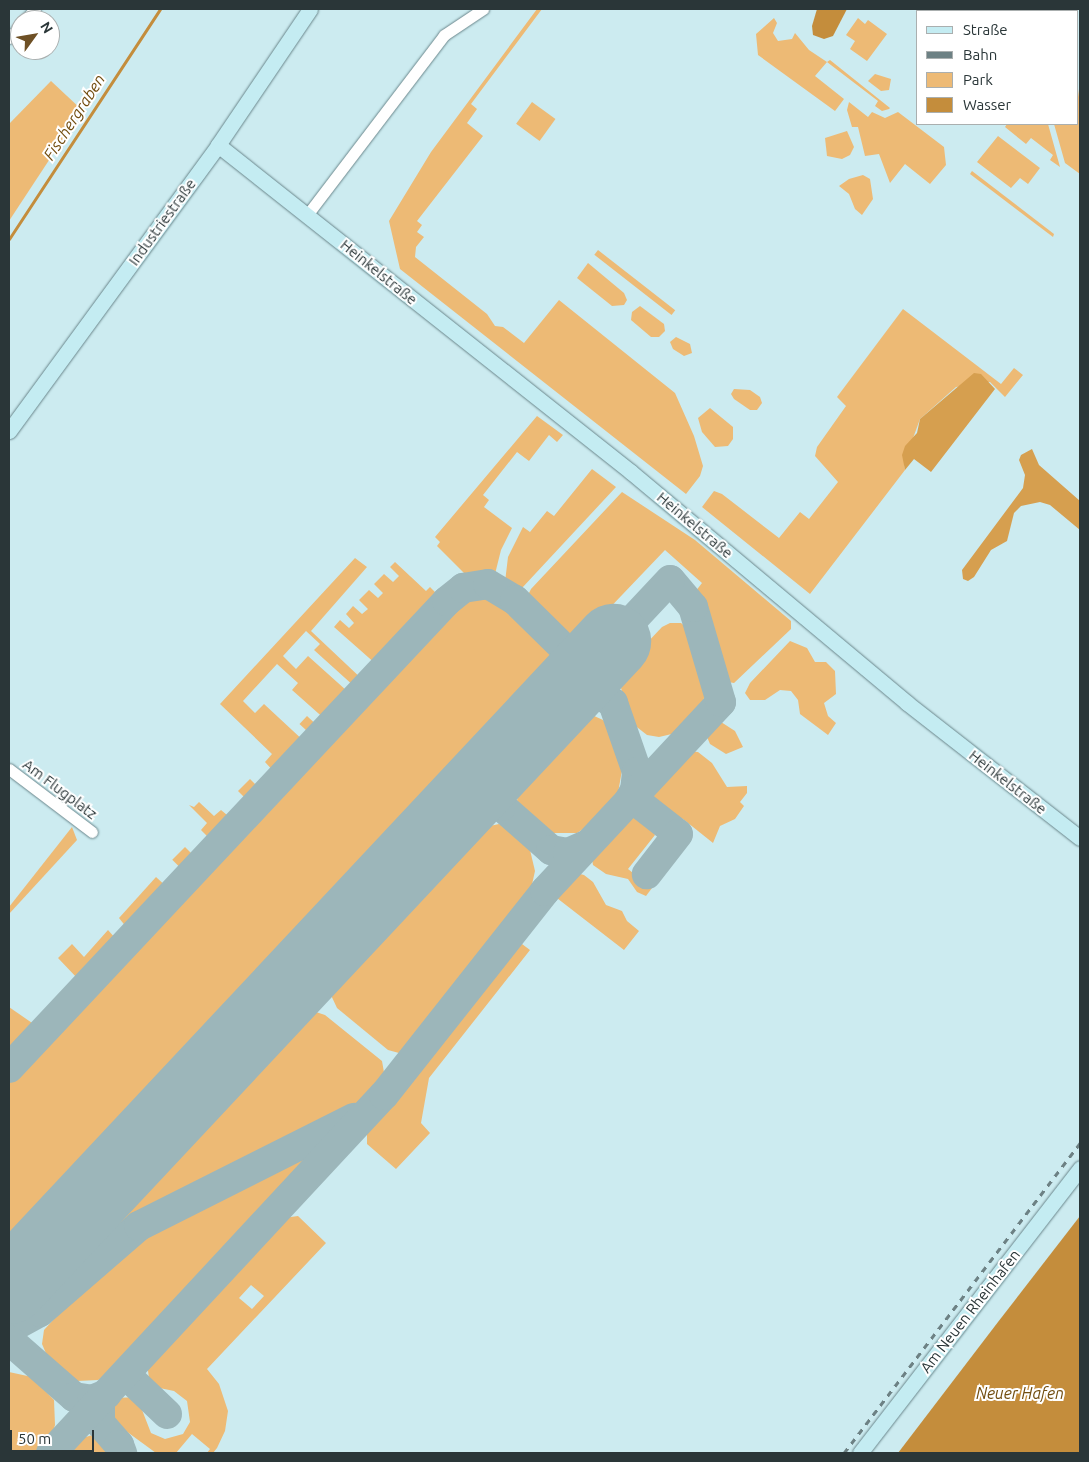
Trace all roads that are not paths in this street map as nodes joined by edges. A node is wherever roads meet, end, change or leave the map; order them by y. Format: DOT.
graph roads {
  1 [pos="310,9"];
  2 [pos="483,9"];
  3 [pos="218,145"];
  4 [pos="308,215"];
  5 [pos="9,431"];
  6 [pos="9,769"];
  7 [pos="92,832"];
  8 [pos="1080,838"];
  9 [pos="1080,1168"];
  10 [pos="860,1453"];
  1 -- 3 [label="street, Industriestraße"];
  2 -- 4 [label="street"];
  3 -- 4 [label="street, Heinkelstraße"];
  3 -- 5 [label="street, Industriestraße"];
  4 -- 8 [label="street, Heinkelstraße"];
  6 -- 7 [label="street, Am Flugplatz"];
  9 -- 10 [label="street, Am Neuen Rheinhafen"];
}
